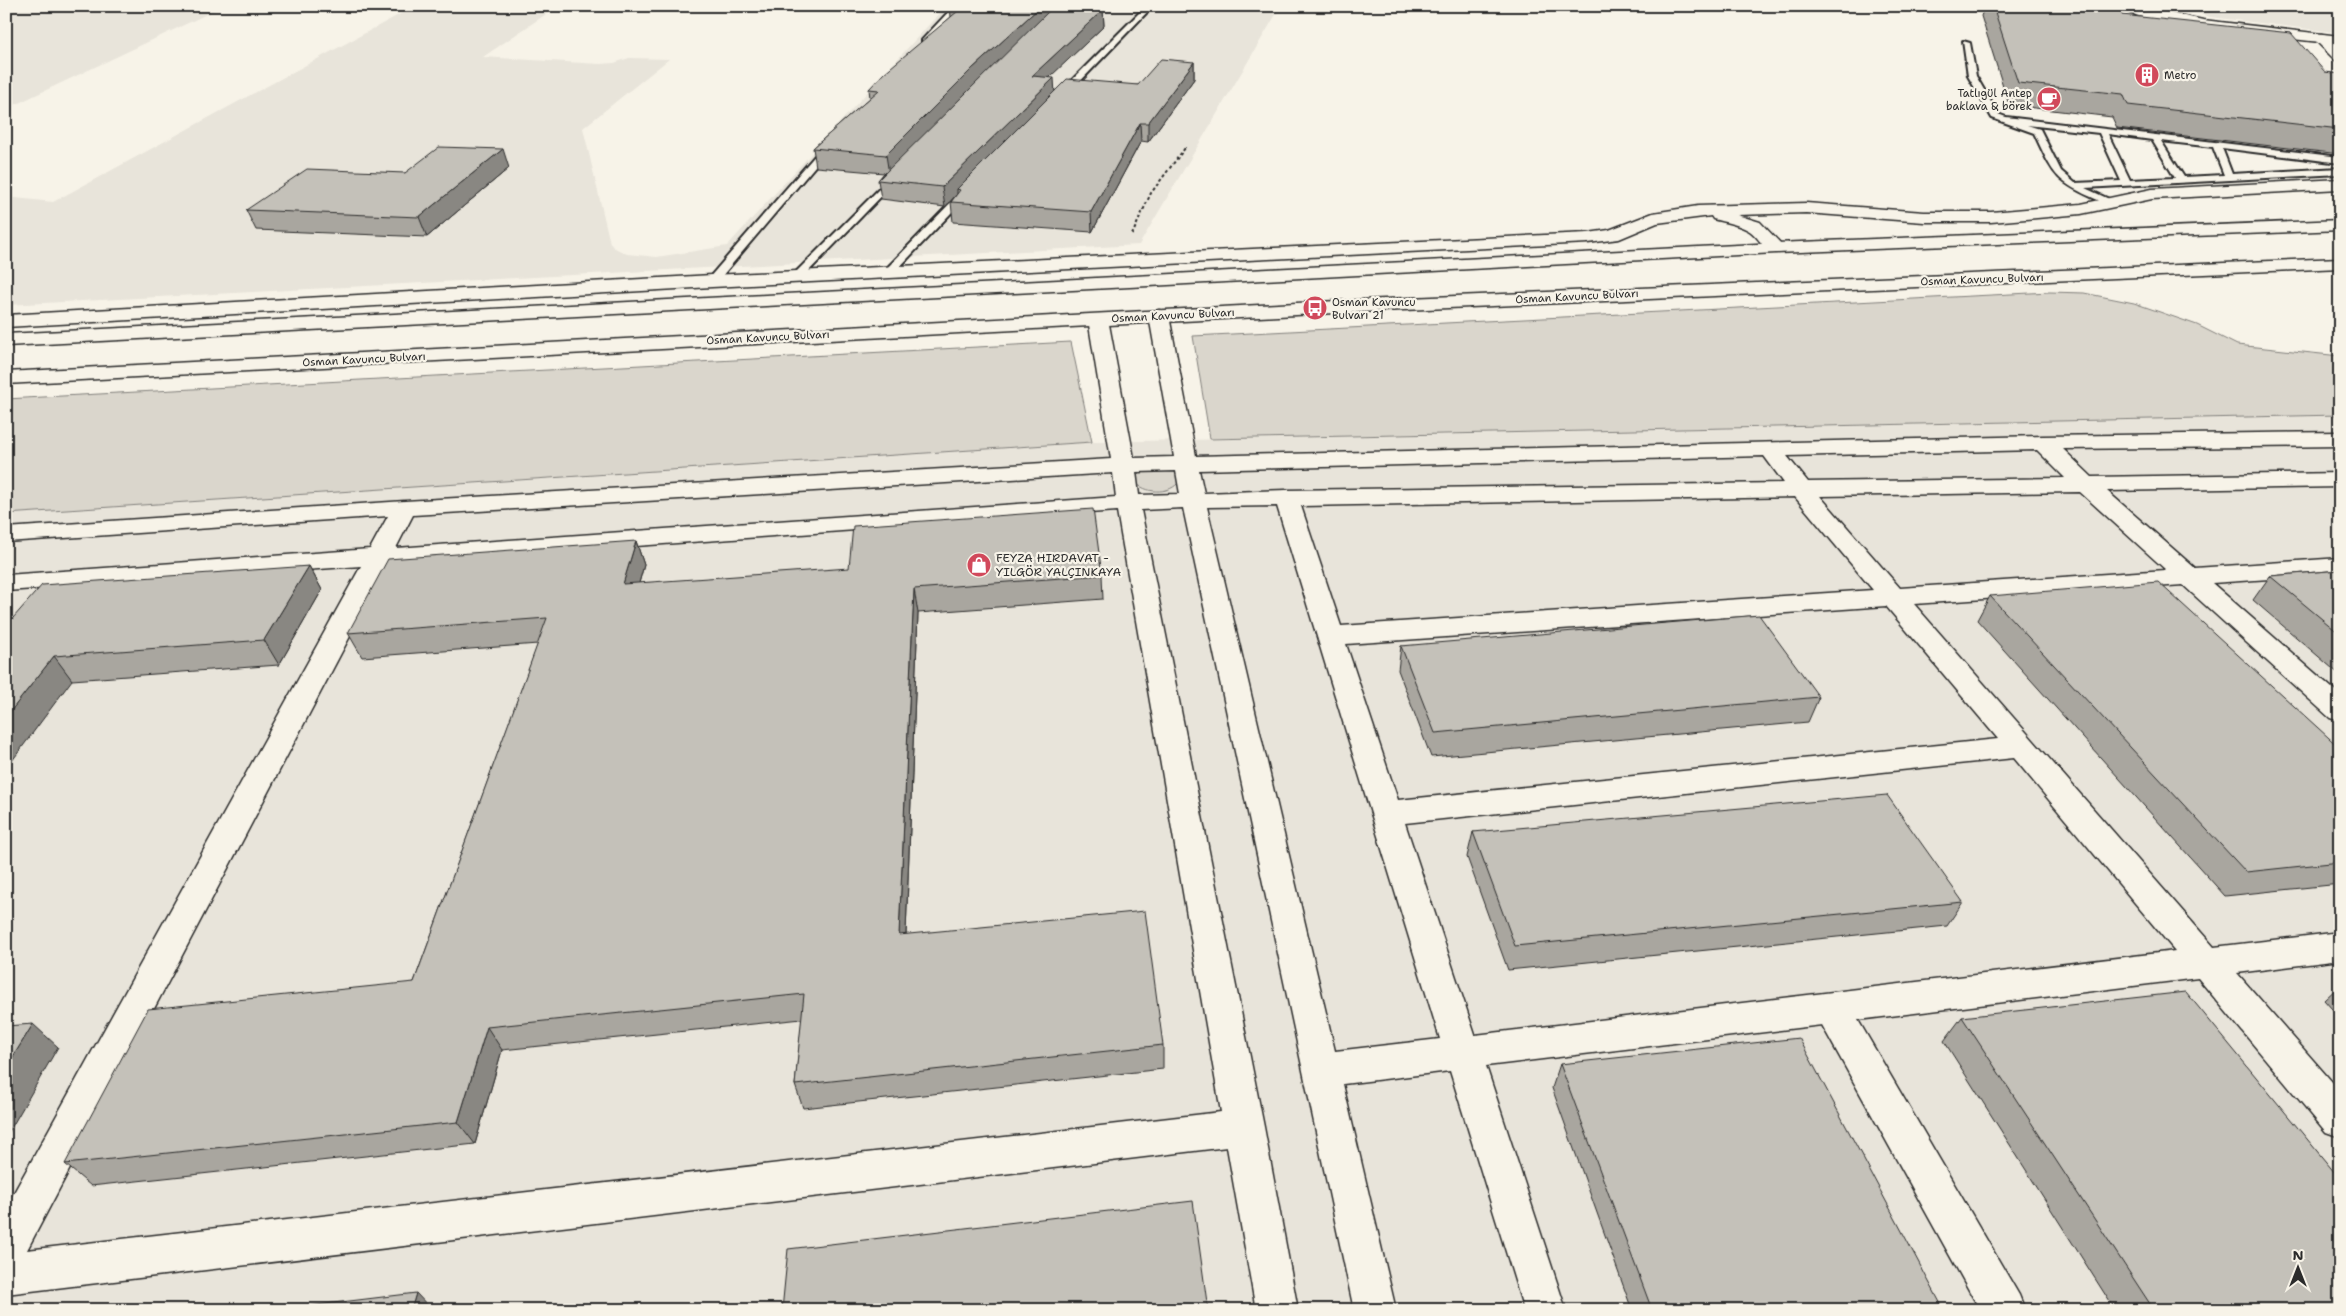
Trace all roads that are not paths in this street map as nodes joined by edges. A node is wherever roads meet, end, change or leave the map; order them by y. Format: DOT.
graph roads {
  1 [pos="958,6"];
  2 [pos="1150,6"];
  3 [pos="2123,6"];
  4 [pos="2164,6"];
  5 [pos="2148,14"];
  6 [pos="2321,38"];
  7 [pos="2340,40"];
  8 [pos="1966,43"];
  9 [pos="918,49"];
  10 [pos="2340,57"];
  11 [pos="1059,98"];
  12 [pos="2001,119"];
  13 [pos="2102,132"];
  14 [pos="2155,138"];
  15 [pos="832,142"];
  16 [pos="2216,145"];
  17 [pos="2340,160"];
  18 [pos="2280,163"];
  19 [pos="2340,171"];
  20 [pos="898,174"];
  21 [pos="2230,177"];
  22 [pos="2181,180"];
  23 [pos="976,182"];
  24 [pos="2127,183"];
  25 [pos="2340,184"];
  26 [pos="2073,186"];
  27 [pos="2340,200"];
  28 [pos="2115,204"];
  29 [pos="1772,207"];
  30 [pos="2081,209"];
  31 [pos="1698,211"];
  32 [pos="1754,226"];
  33 [pos="2340,227"];
  34 [pos="1776,248"];
  35 [pos="2340,263"];
  36 [pos="2194,271"];
  37 [pos="890,272"];
  38 [pos="798,276"];
  39 [pos="2340,280"];
  40 [pos="712,281"];
  41 [pos="252,307"];
  42 [pos="1159,316"];
  43 [pos="1098,319"];
  44 [pos="6,321"];
  45 [pos="235,328"];
  46 [pos="6,340"];
  47 [pos="6,378"];
  48 [pos="2340,439"];
  49 [pos="2043,442"];
  50 [pos="1770,449"];
  51 [pos="1187,462"];
  52 [pos="1124,465"];
  53 [pos="2340,480"];
  54 [pos="2085,484"];
  55 [pos="1801,489"];
  56 [pos="1286,497"];
  57 [pos="1193,500"];
  58 [pos="1128,503"];
  59 [pos="405,508"];
  60 [pos="6,535"];
  61 [pos="380,556"];
  62 [pos="2340,566"];
  63 [pos="2188,576"];
  64 [pos="6,583"];
  65 [pos="1893,597"];
  66 [pos="1330,636"];
  67 [pos="2340,711"];
  68 [pos="2022,747"];
  69 [pos="1387,813"];
  70 [pos="2340,946"];
  71 [pos="2205,962"];
  72 [pos="1831,1007"];
  73 [pos="1463,1052"];
  74 [pos="1320,1070"];
  75 [pos="2340,1119"];
  76 [pos="1245,1128"];
  77 [pos="6,1248"];
  78 [pos="6,1273"];
  79 [pos="1277,1310"];
  80 [pos="1376,1310"];
  81 [pos="1545,1310"];
  82 [pos="2004,1310"];
  1 -- 9 [label="lane"];
  2 -- 11 [label="lane"];
  3 -- 5 [label="main road"];
  4 -- 5 [label="main road"];
  5 -- 6 [label="main road"];
  6 -- 7 [label="main road"];
  6 -- 10 [label="main road"];
  8 -- 12 [label="lane"];
  12 -- 13 [label="lane"];
  12 -- 26 [label="lane"];
  13 -- 14 [label="lane"];
  13 -- 24 [label="lane"];
  14 -- 16 [label="lane"];
  14 -- 22 [label="lane"];
  15 -- 40 [label="lane"];
  16 -- 18 [label="lane"];
  16 -- 21 [label="lane"];
  17 -- 18 [label="lane"];
  18 -- 19 [label="lane"];
  18 -- 21 [label="lane"];
  20 -- 38 [label="lane"];
  21 -- 22 [label="lane"];
  22 -- 24 [label="lane"];
  23 -- 37 [label="lane"];
  24 -- 26 [label="lane"];
  25 -- 28 [label="main road"];
  26 -- 28 [label="lane"];
  27 -- 30 [label="main road"];
  28 -- 30 [label="main road"];
  29 -- 30 [label="main road"];
  29 -- 31 [label="main road"];
  29 -- 32 [label="main road"];
  31 -- 32 [label="main road"];
  31 -- 37 [label="main road"];
  32 -- 34 [label="main road"];
  33 -- 34 [label="main road"];
  34 -- 45 [label="main road"];
  35 -- 36 [label="main road, Osman Kavuncu Bulvarı"];
  36 -- 39 [label="main road"];
  36 -- 42 [label="main road, Osman Kavuncu Bulvarı"];
  37 -- 38 [label="main road"];
  38 -- 40 [label="main road"];
  40 -- 41 [label="main road"];
  41 -- 44 [label="main road"];
  41 -- 45 [label="main road"];
  42 -- 43 [label="main road, Osman Kavuncu Bulvarı"];
  42 -- 51 [label="main road"];
  43 -- 47 [label="main road, Osman Kavuncu Bulvarı"];
  43 -- 52 [label="main road"];
  45 -- 46 [label="main road"];
  48 -- 49 [label="main road"];
  49 -- 50 [label="main road"];
  49 -- 54 [label="main road"];
  50 -- 51 [label="main road"];
  50 -- 55 [label="main road"];
  51 -- 52 [label="main road"];
  51 -- 57 [label="main road"];
  52 -- 58 [label="main road"];
  52 -- 59 [label="main road"];
  53 -- 54 [label="main road"];
  54 -- 55 [label="main road"];
  54 -- 63 [label="main road"];
  55 -- 56 [label="main road"];
  55 -- 65 [label="main road"];
  56 -- 57 [label="main road"];
  56 -- 66 [label="main road"];
  57 -- 58 [label="main road"];
  57 -- 74 [label="main road"];
  58 -- 61 [label="main road"];
  58 -- 76 [label="main road"];
  59 -- 60 [label="main road"];
  59 -- 61 [label="main road"];
  61 -- 64 [label="main road"];
  61 -- 77 [label="main road"];
  62 -- 63 [label="main road"];
  63 -- 65 [label="main road"];
  63 -- 67 [label="main road"];
  65 -- 66 [label="main road"];
  65 -- 68 [label="main road"];
  66 -- 69 [label="main road"];
  68 -- 69 [label="main road"];
  68 -- 71 [label="main road"];
  69 -- 73 [label="main road"];
  70 -- 71 [label="main road"];
  71 -- 72 [label="main road"];
  71 -- 75 [label="main road"];
  72 -- 73 [label="main road"];
  72 -- 82 [label="main road"];
  73 -- 74 [label="main road"];
  73 -- 81 [label="main road"];
  74 -- 80 [label="main road"];
  76 -- 78 [label="main road"];
  76 -- 79 [label="main road"];
}
